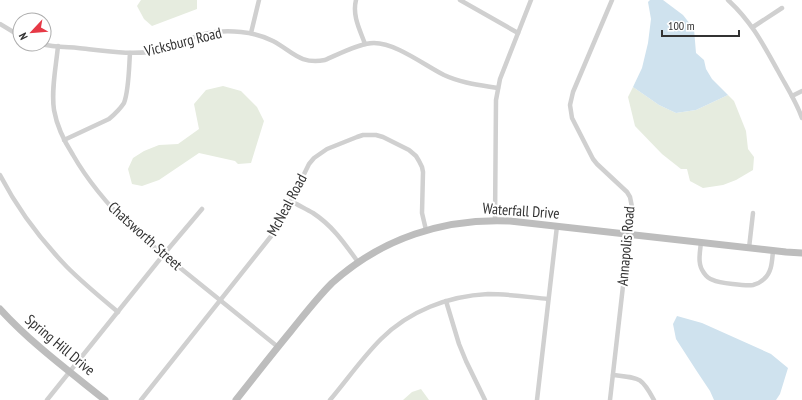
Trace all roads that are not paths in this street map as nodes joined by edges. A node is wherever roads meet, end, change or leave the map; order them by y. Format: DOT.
graph roads {
  1 [pos="259,0"];
  2 [pos="356,0"];
  3 [pos="460,0"];
  4 [pos="531,0"];
  5 [pos="612,0"];
  6 [pos="728,0"];
  7 [pos="782,8"];
  8 [pos="0,24"];
  9 [pos="753,27"];
  10 [pos="12,31"];
  11 [pos="251,33"];
  12 [pos="518,33"];
  13 [pos="365,44"];
  14 [pos="52,45"];
  15 [pos="58,46"];
  16 [pos="130,53"];
  17 [pos="498,88"];
  18 [pos="802,91"];
  19 [pos="792,96"];
  20 [pos="802,118"];
  21 [pos="64,140"];
  22 [pos="0,175"];
  23 [pos="291,202"];
  24 [pos="202,209"];
  25 [pos="753,213"];
  26 [pos="495,220"];
  27 [pos="557,226"];
  28 [pos="426,230"];
  29 [pos="629,234"];
  30 [pos="701,242"];
  31 [pos="749,248"];
  32 [pos="773,251"];
  33 [pos="802,253"];
  34 [pos="164,254"];
  35 [pos="358,262"];
  36 [pos="548,299"];
  37 [pos="220,300"];
  38 [pos="446,301"];
  39 [pos="0,309"];
  40 [pos="118,312"];
  41 [pos="278,347"];
  42 [pos="70,372"];
  43 [pos="613,375"];
  44 [pos="47,400"];
  45 [pos="105,400"];
  46 [pos="141,400"];
  47 [pos="236,400"];
  48 [pos="330,400"];
  49 [pos="485,400"];
  50 [pos="537,400"];
  51 [pos="610,400"];
  52 [pos="654,400"];
  1 -- 11 [label="street"];
  2 -- 13 [label="street"];
  3 -- 12 [label="street"];
  4 -- 12 [label="street"];
  5 -- 29 [label="street, Annapolis Road"];
  6 -- 9 [label="street"];
  7 -- 9 [label="street"];
  8 -- 10 [label="street"];
  9 -- 19 [label="street"];
  11 -- 13 [label="street, Vicksburg Road"];
  11 -- 16 [label="street, Vicksburg Road"];
  12 -- 17 [label="street"];
  13 -- 17 [label="street, Vicksburg Road"];
  14 -- 15 [label="street, Vicksburg Road"];
  15 -- 16 [label="street, Vicksburg Road"];
  15 -- 21 [label="street, Chatsworth Street"];
  16 -- 21 [label="street"];
  17 -- 26 [label="street"];
  18 -- 19 [label="street"];
  19 -- 20 [label="street"];
  21 -- 34 [label="street, Chatsworth Street"];
  22 -- 40 [label="street"];
  23 -- 28 [label="street, McNeal Road"];
  23 -- 35 [label="street"];
  23 -- 37 [label="street, McNeal Road"];
  24 -- 34 [label="street"];
  25 -- 31 [label="street"];
  26 -- 27 [label="street, Waterfall Drive"];
  26 -- 28 [label="street, Waterfall Drive"];
  27 -- 29 [label="street, Waterfall Drive"];
  27 -- 36 [label="street"];
  28 -- 35 [label="street, Waterfall Drive"];
  29 -- 30 [label="street, Waterfall Drive"];
  29 -- 43 [label="street, Annapolis Road"];
  30 -- 31 [label="street, Waterfall Drive"];
  30 -- 32 [label="street"];
  31 -- 32 [label="street, Waterfall Drive"];
  32 -- 33 [label="street, Waterfall Drive"];
  34 -- 37 [label="street, Chatsworth Street"];
  34 -- 40 [label="street"];
  35 -- 41 [label="street, Waterfall Drive"];
  36 -- 38 [label="street"];
  36 -- 50 [label="street"];
  37 -- 41 [label="street, Chatsworth Street"];
  37 -- 46 [label="street, McNeal Road"];
  38 -- 48 [label="street"];
  38 -- 49 [label="street"];
  39 -- 42 [label="street, Spring Hill Drive"];
  40 -- 42 [label="street"];
  41 -- 47 [label="street, Waterfall Drive"];
  42 -- 44 [label="street"];
  42 -- 45 [label="street, Spring Hill Drive"];
  43 -- 51 [label="street, Annapolis Road"];
  43 -- 52 [label="street"];
}
